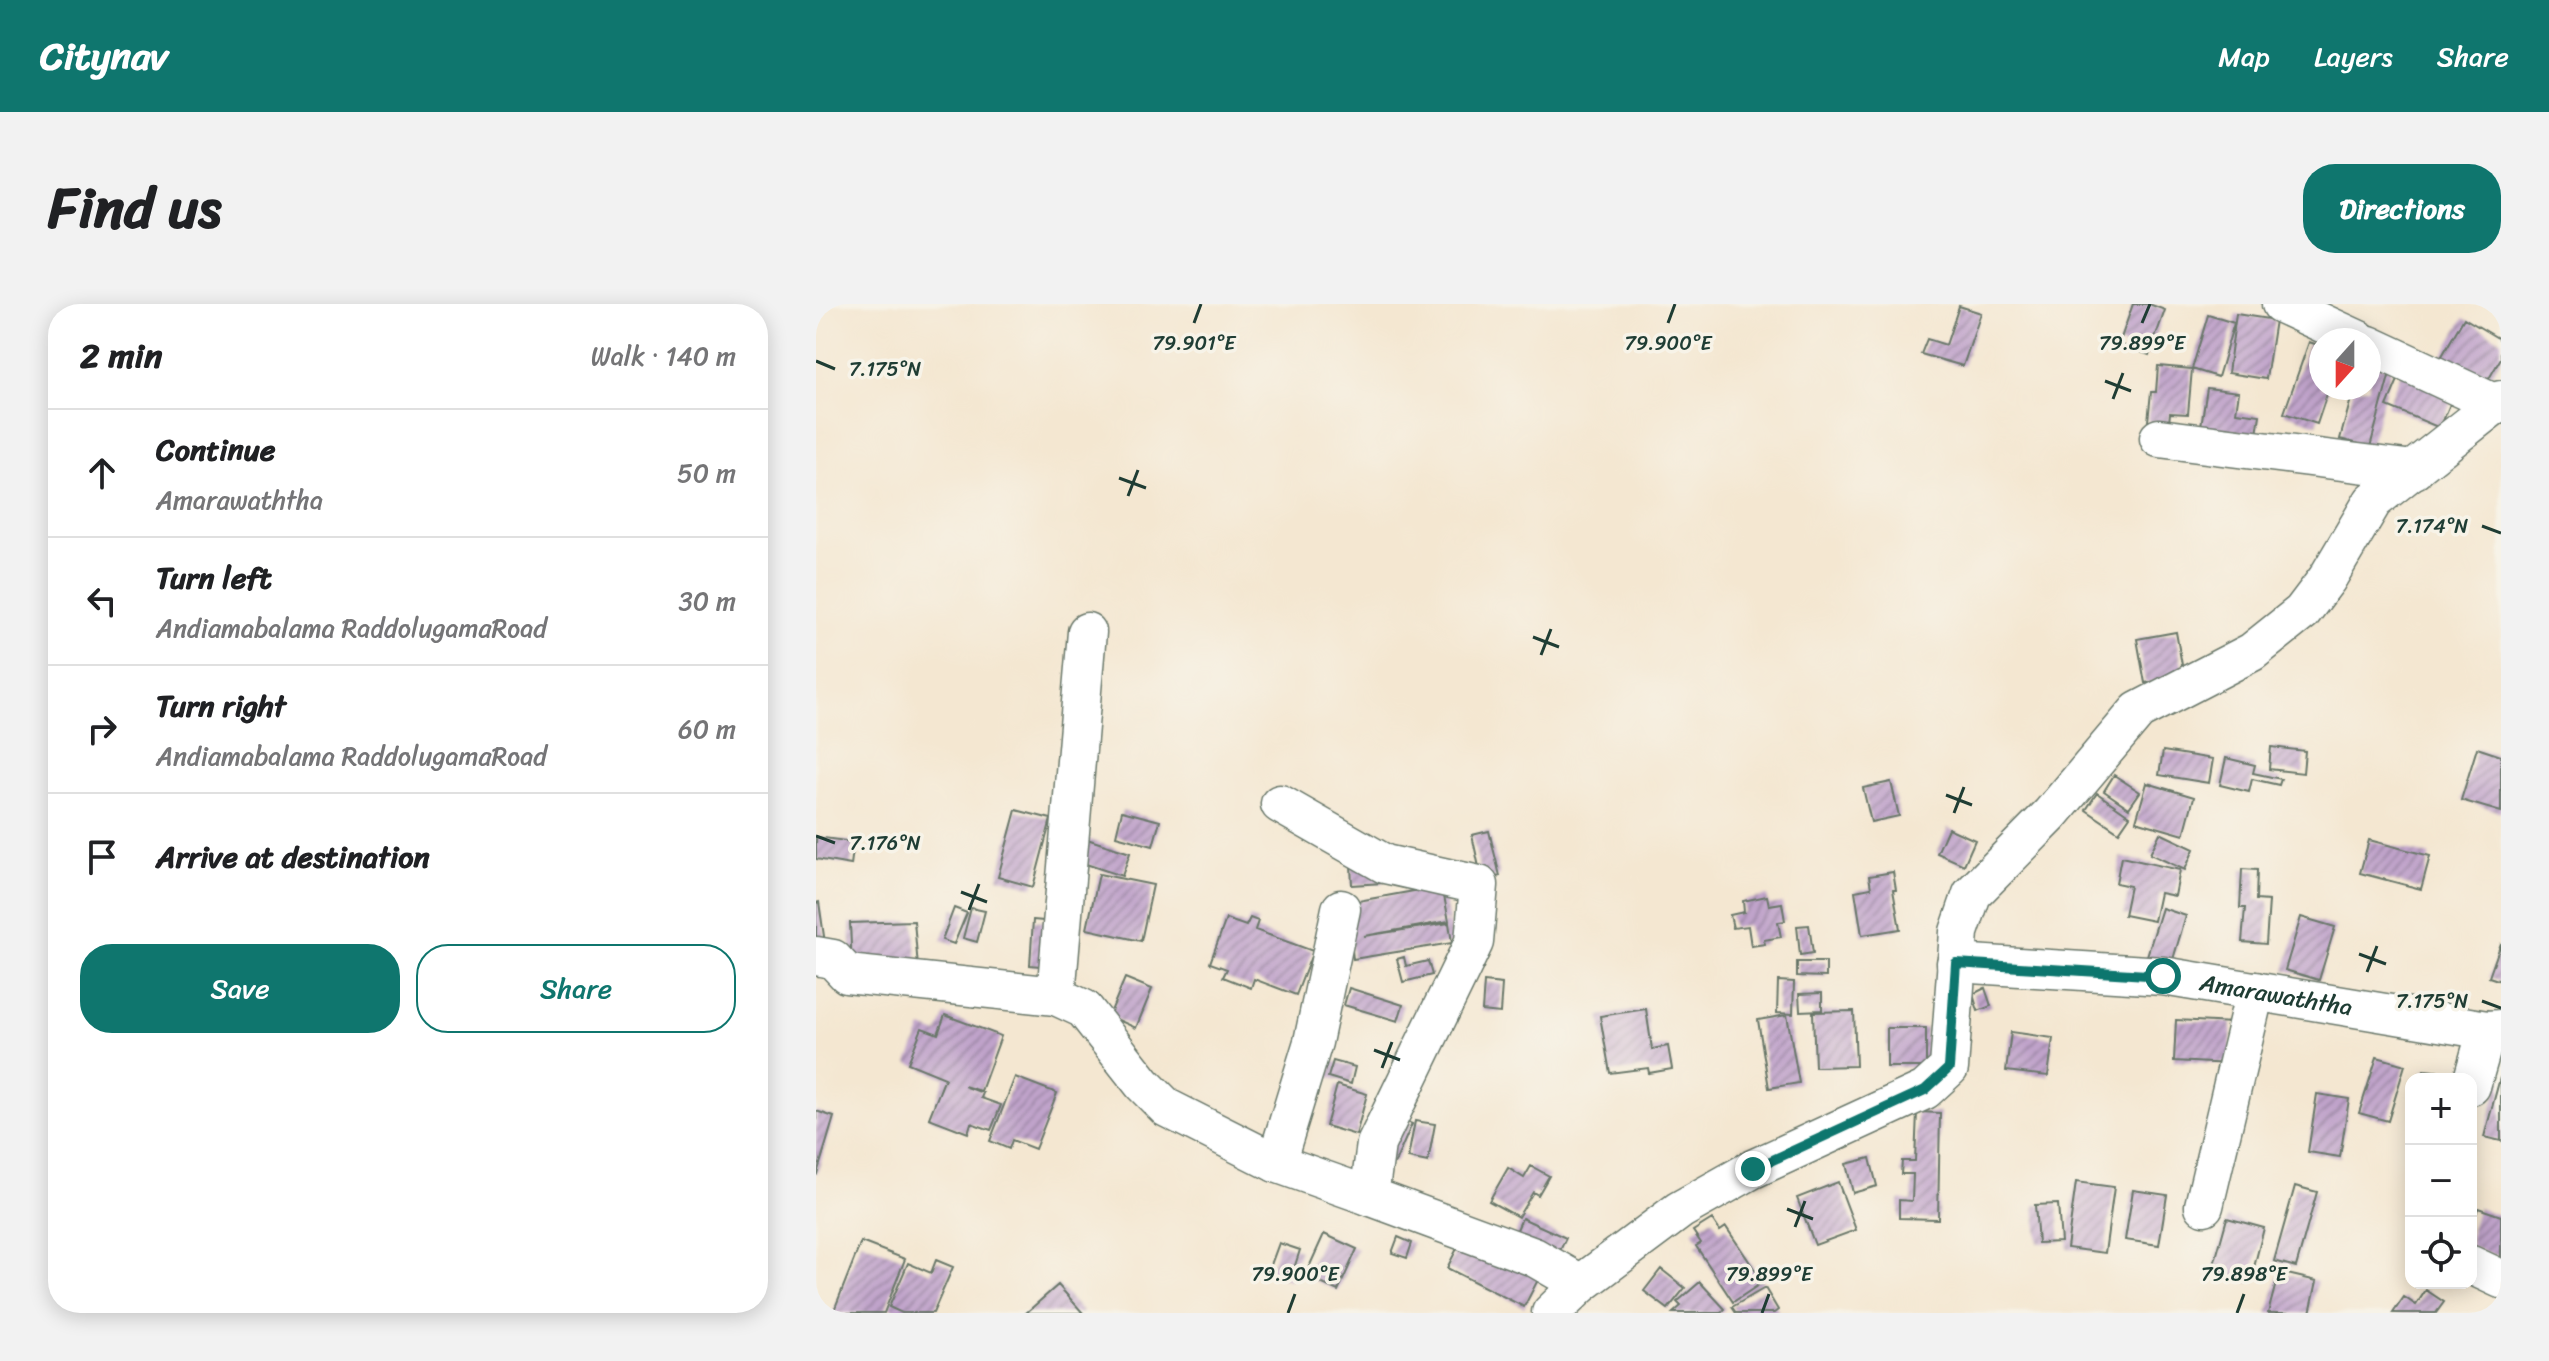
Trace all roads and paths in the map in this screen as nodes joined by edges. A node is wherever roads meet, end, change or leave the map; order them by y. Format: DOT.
graph roads {
  1 [pos="2281,304"];
  2 [pos="2333,328"];
  3 [pos="2381,350"];
  4 [pos="2500,402"];
  5 [pos="2159,438"];
  6 [pos="2414,470"];
  7 [pos="1087,632"];
  8 [pos="1280,804"];
  9 [pos="1341,909"];
  10 [pos="816,956"];
  11 [pos="1956,963"];
  12 [pos="2255,991"];
  13 [pos="1056,996"];
  14 [pos="2494,1030"];
  15 [pos="2476,1073"];
  16 [pos="1276,1163"];
  17 [pos="1369,1196"];
  18 [pos="2204,1206"];
  19 [pos="2477,1268"];
  20 [pos="2501,1279"];
  21 [pos="1581,1284"];
  22 [pos="1551,1313"];
  1 -- 2 [label="street"];
  3 -- 4 [label="street"];
  4 -- 6 [label="street"];
  5 -- 6 [label="street"];
  6 -- 11 [label="street"];
  7 -- 13 [label="street"];
  8 -- 17 [label="street"];
  9 -- 16 [label="street"];
  10 -- 13 [label="street"];
  11 -- 12 [label="street, Amarawaththa"];
  11 -- 21 [label="street"];
  12 -- 14 [label="street, Amarawaththa"];
  12 -- 18 [label="street"];
  13 -- 16 [label="street"];
  14 -- 15 [label="street"];
  16 -- 17 [label="street"];
  17 -- 21 [label="street"];
  19 -- 20 [label="street"];
  21 -- 22 [label="street"];
}
